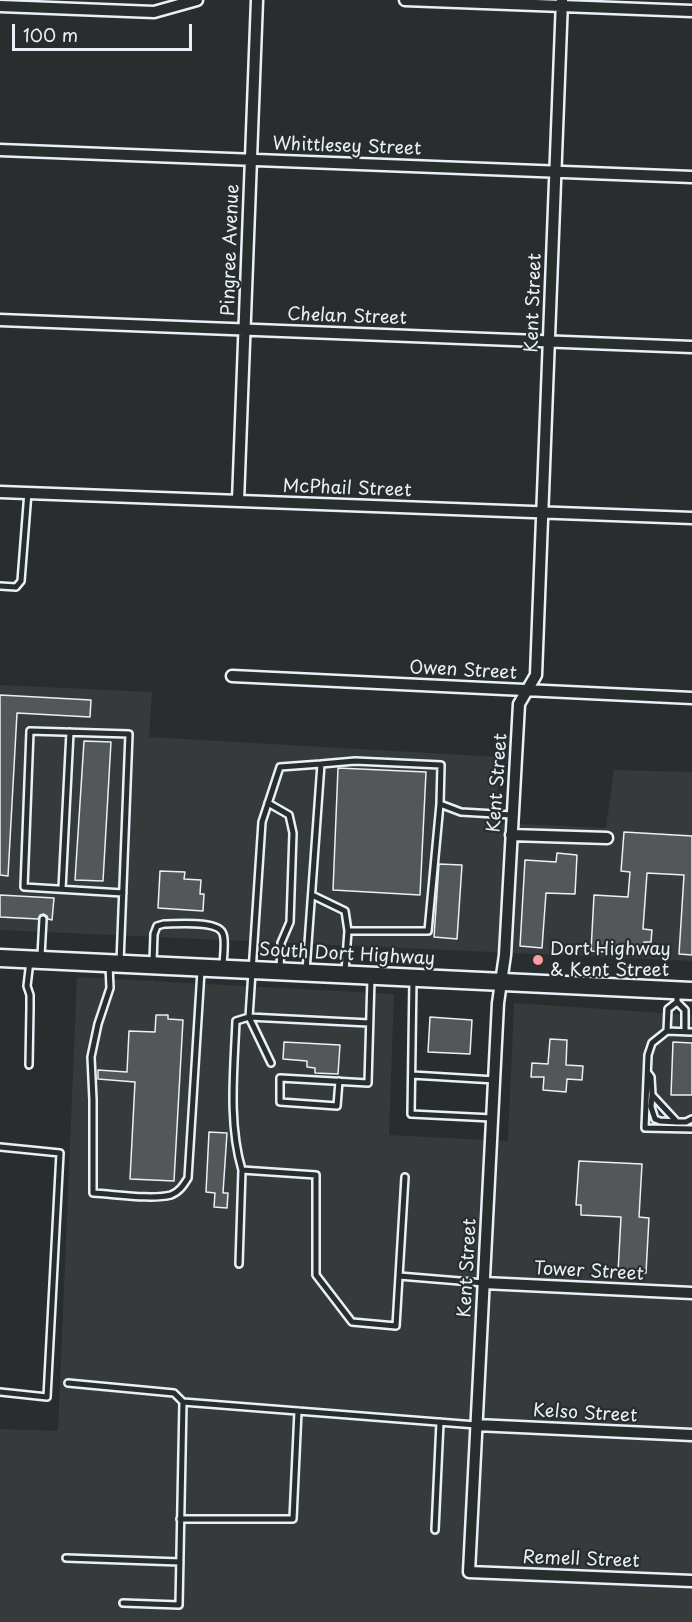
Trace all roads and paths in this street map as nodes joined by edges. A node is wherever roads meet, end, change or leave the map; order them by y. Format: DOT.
graph roads {
  1 [pos="197,0"];
  2 [pos="257,0"];
  3 [pos="405,0"];
  4 [pos="562,3"];
  5 [pos="0,6"];
  6 [pos="692,11"];
  7 [pos="0,150"];
  8 [pos="250,159"];
  9 [pos="556,171"];
  10 [pos="692,177"];
  11 [pos="0,320"];
  12 [pos="245,330"];
  13 [pos="549,341"];
  14 [pos="692,347"];
  15 [pos="0,492"];
  16 [pos="28,492"];
  17 [pos="238,501"];
  18 [pos="543,512"];
  19 [pos="692,518"];
  20 [pos="0,586"];
  21 [pos="232,676"];
  22 [pos="528,690"];
  23 [pos="692,698"];
  24 [pos="70,732"];
  25 [pos="321,765"];
  26 [pos="268,803"];
  27 [pos="440,804"];
  28 [pos="512,815"];
  29 [pos="511,835"];
  30 [pos="607,838"];
  31 [pos="46,888"];
  32 [pos="62,889"];
  33 [pos="123,893"];
  34 [pos="312,895"];
  35 [pos="45,897"];
  36 [pos="43,919"];
  37 [pos="348,931"];
  38 [pos="0,958"];
  39 [pos="35,960"];
  40 [pos="115,964"];
  41 [pos="152,966"];
  42 [pos="201,968"];
  43 [pos="223,969"];
  44 [pos="252,970"];
  45 [pos="280,972"];
  46 [pos="306,973"];
  47 [pos="345,975"];
  48 [pos="371,976"];
  49 [pos="412,978"];
  50 [pos="501,982"];
  51 [pos="682,995"];
  52 [pos="249,1017"];
  53 [pos="369,1023"];
  54 [pos="667,1031"];
  55 [pos="685,1031"];
  56 [pos="692,1032"];
  57 [pos="271,1063"];
  58 [pos="30,1065"];
  59 [pos="647,1071"];
  60 [pos="412,1075"];
  61 [pos="495,1080"];
  62 [pos="339,1081"];
  63 [pos="652,1095"];
  64 [pos="492,1118"];
  65 [pos="692,1119"];
  66 [pos="677,1122"];
  67 [pos="692,1129"];
  68 [pos="0,1147"];
  69 [pos="242,1170"];
  70 [pos="405,1178"];
  71 [pos="239,1264"];
  72 [pos="399,1276"];
  73 [pos="484,1283"];
  74 [pos="692,1293"];
  75 [pos="68,1383"];
  76 [pos="0,1392"];
  77 [pos="183,1402"];
  78 [pos="298,1411"];
  79 [pos="440,1422"];
  80 [pos="476,1425"];
  81 [pos="692,1435"];
  82 [pos="180,1519"];
  83 [pos="435,1530"];
  84 [pos="66,1558"];
  85 [pos="180,1562"];
  86 [pos="469,1572"];
  87 [pos="692,1581"];
  88 [pos="123,1603"];
  1 -- 5 [label="street"];
  2 -- 8 [label="street, Pingree Avenue"];
  3 -- 4 [label="street"];
  4 -- 6 [label="street"];
  4 -- 9 [label="street, Kent Street"];
  7 -- 8 [label="street, Whittlesey Street"];
  8 -- 9 [label="street, Whittlesey Street"];
  8 -- 12 [label="street, Pingree Avenue"];
  9 -- 10 [label="street, Whittlesey Street"];
  9 -- 13 [label="street, Kent Street"];
  11 -- 12 [label="street, Chelan Street"];
  12 -- 13 [label="street, Chelan Street"];
  12 -- 17 [label="street, Pingree Avenue"];
  13 -- 14 [label="street, Chelan Street"];
  13 -- 18 [label="street, Kent Street"];
  15 -- 16 [label="street, McPhail Street"];
  16 -- 17 [label="street, McPhail Street"];
  16 -- 20 [label="lane"];
  17 -- 18 [label="street, McPhail Street"];
  18 -- 19 [label="street, McPhail Street"];
  18 -- 22 [label="street, Kent Street"];
  21 -- 22 [label="street, Owen Street"];
  22 -- 23 [label="street, Owen Street"];
  22 -- 28 [label="street, Kent Street"];
  24 -- 31 [label="lane"];
  24 -- 32 [label="lane"];
  24 -- 33 [label="lane"];
  25 -- 26 [label="lane"];
  25 -- 27 [label="lane"];
  25 -- 34 [label="lane"];
  26 -- 44 [label="lane"];
  26 -- 45 [label="lane"];
  27 -- 28 [label="lane"];
  27 -- 37 [label="lane"];
  28 -- 29 [label="street, Kent Street"];
  29 -- 30 [label="street"];
  29 -- 50 [label="street, Kent Street"];
  31 -- 32 [label="lane"];
  31 -- 35 [label="lane"];
  32 -- 33 [label="lane"];
  33 -- 40 [label="lane"];
  34 -- 37 [label="lane"];
  34 -- 46 [label="lane"];
  36 -- 39 [label="lane"];
  37 -- 47 [label="lane"];
  38 -- 39 [label="main road, South Dort Highway"];
  39 -- 40 [label="main road, South Dort Highway"];
  39 -- 58 [label="lane"];
  40 -- 41 [label="main road, South Dort Highway"];
  40 -- 42 [label="lane"];
  41 -- 42 [label="main road, South Dort Highway"];
  41 -- 43 [label="lane"];
  42 -- 43 [label="main road, South Dort Highway"];
  43 -- 44 [label="main road, South Dort Highway"];
  44 -- 45 [label="main road, South Dort Highway"];
  44 -- 52 [label="lane"];
  45 -- 46 [label="main road, South Dort Highway"];
  46 -- 47 [label="main road, South Dort Highway"];
  47 -- 48 [label="main road, South Dort Highway"];
  48 -- 49 [label="main road, South Dort Highway"];
  48 -- 53 [label="lane"];
  49 -- 50 [label="main road, South Dort Highway"];
  49 -- 60 [label="lane"];
  50 -- 51 [label="main road, South Dort Highway"];
  50 -- 61 [label="street, Kent Street"];
  51 -- 54 [label="lane"];
  51 -- 55 [label="lane"];
  52 -- 53 [label="lane"];
  52 -- 57 [label="lane"];
  52 -- 69 [label="lane"];
  53 -- 62 [label="lane"];
  54 -- 55 [label="lane"];
  54 -- 59 [label="lane"];
  55 -- 56 [label="lane"];
  59 -- 63 [label="lane"];
  59 -- 67 [label="lane"];
  60 -- 61 [label="lane"];
  60 -- 64 [label="lane"];
  61 -- 64 [label="street, Kent Street"];
  62 -- 62 [label="lane"];
  63 -- 66 [label="lane"];
  63 -- 66 [label="lane"];
  64 -- 73 [label="street, Kent Street"];
  65 -- 66 [label="lane"];
  68 -- 76 [label="lane"];
  69 -- 71 [label="lane"];
  69 -- 72 [label="lane"];
  70 -- 72 [label="lane"];
  72 -- 73 [label="lane"];
  73 -- 74 [label="street, Tower Street"];
  73 -- 80 [label="street, Kent Street"];
  75 -- 77 [label="lane"];
  77 -- 78 [label="lane"];
  77 -- 82 [label="lane"];
  78 -- 79 [label="lane"];
  78 -- 82 [label="lane"];
  79 -- 80 [label="lane"];
  79 -- 83 [label="lane"];
  80 -- 81 [label="street, Kelso Street"];
  80 -- 86 [label="street, Kent Street"];
  82 -- 85 [label="lane"];
  84 -- 85 [label="lane"];
  85 -- 88 [label="lane"];
  86 -- 87 [label="street, Remell Street"];
}
